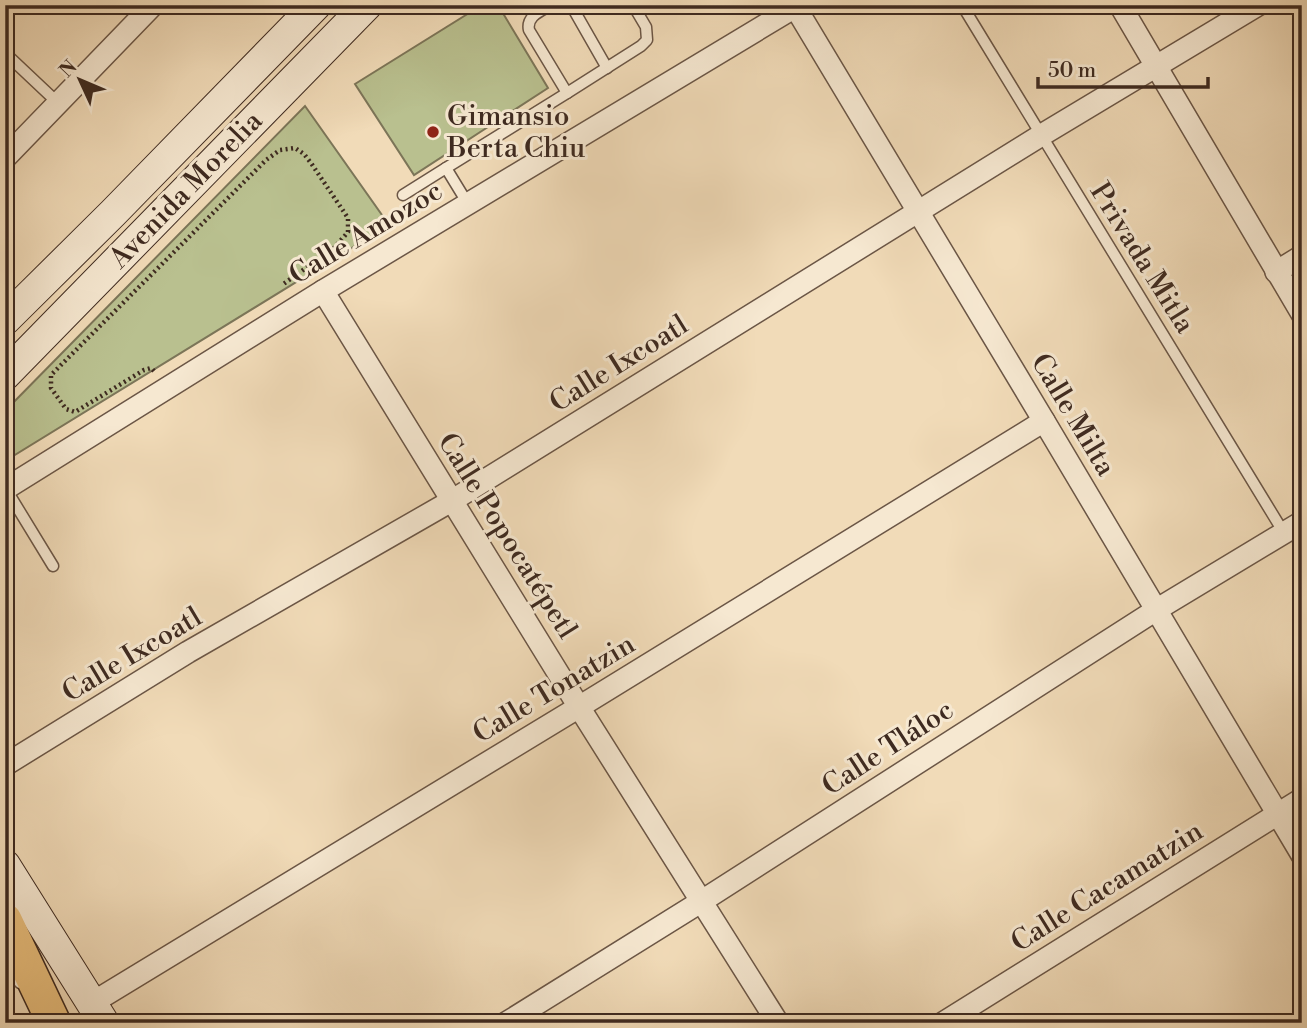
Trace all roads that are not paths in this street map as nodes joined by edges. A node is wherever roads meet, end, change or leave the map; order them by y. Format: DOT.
graph roads {
  1 [pos="153,5"];
  2 [pos="316,5"];
  3 [pos="367,5"];
  4 [pos="551,5"];
  5 [pos="572,5"];
  6 [pos="633,5"];
  7 [pos="962,5"];
  8 [pos="1120,5"];
  9 [pos="1258,5"];
  10 [pos="794,6"];
  11 [pos="5,53"];
  12 [pos="1157,66"];
  13 [pos="607,68"];
  14 [pos="567,93"];
  15 [pos="58,103"];
  16 [pos="1040,136"];
  17 [pos="5,158"];
  18 [pos="446,168"];
  19 [pos="403,195"];
  20 [pos="468,204"];
  21 [pos="918,212"];
  22 [pos="113,214"];
  23 [pos="139,240"];
  24 [pos="1302,256"];
  25 [pos="1276,272"];
  26 [pos="323,291"];
  27 [pos="1302,314"];
  28 [pos="5,320"];
  29 [pos="5,374"];
  30 [pos="1044,421"];
  31 [pos="6,489"];
  32 [pos="453,500"];
  33 [pos="1293,528"];
  34 [pos="53,566"];
  35 [pos="1156,610"];
  36 [pos="579,707"];
  37 [pos="5,765"];
  38 [pos="1302,799"];
  39 [pos="1277,814"];
  40 [pos="1302,855"];
  41 [pos="5,865"];
  42 [pos="702,901"];
  43 [pos="5,919"];
  44 [pos="5,965"];
  45 [pos="98,1013"];
  46 [pos="53,1023"];
  47 [pos="506,1023"];
  48 [pos="778,1023"];
  49 [pos="943,1023"];
  1 -- 15 [label="street"];
  2 -- 22 [label="main road, Avenida Morelia"];
  3 -- 23 [label="main road, Avenida Morelia"];
  4 -- 14 [label="lane"];
  5 -- 13 [label="lane"];
  6 -- 13 [label="lane"];
  7 -- 16 [label="lane, Privada Mitla"];
  8 -- 12 [label="street"];
  9 -- 12 [label="street, Calle Ixcoatl"];
  10 -- 20 [label="street, Calle Amozoc"];
  10 -- 21 [label="street, Calle Milta"];
  11 -- 15 [label="lane"];
  12 -- 16 [label="street, Calle Ixcoatl"];
  12 -- 25 [label="street"];
  13 -- 14 [label="lane"];
  14 -- 18 [label="lane"];
  15 -- 17 [label="street"];
  16 -- 21 [label="street, Calle Ixcoatl"];
  16 -- 33 [label="lane, Privada Mitla"];
  18 -- 19 [label="lane"];
  18 -- 20 [label="lane"];
  20 -- 26 [label="street, Calle Amozoc"];
  21 -- 30 [label="street, Calle Milta"];
  21 -- 32 [label="street, Calle Ixcoatl"];
  22 -- 23 [label="main road"];
  22 -- 28 [label="main road, Avenida Morelia"];
  23 -- 29 [label="main road, Avenida Morelia"];
  24 -- 25 [label="street"];
  25 -- 27 [label="street"];
  26 -- 31 [label="street, Calle Amozoc"];
  26 -- 32 [label="street, Calle Popocatépetl"];
  30 -- 35 [label="street, Calle Milta"];
  30 -- 36 [label="street, Calle Tonatzin"];
  31 -- 34 [label="lane"];
  32 -- 36 [label="street, Calle Popocatépetl"];
  32 -- 37 [label="street, Calle Ixcoatl"];
  33 -- 35 [label="street, Calle Tláloc"];
  35 -- 39 [label="street, Calle Milta"];
  35 -- 42 [label="street, Calle Tláloc"];
  36 -- 42 [label="street, Calle Popocatépetl"];
  36 -- 45 [label="street, Calle Tonatzin"];
  38 -- 39 [label="street, Calle Cacamatzin"];
  39 -- 40 [label="street, Calle Milta"];
  39 -- 49 [label="street, Calle Cacamatzin"];
  41 -- 45 [label="main road"];
  42 -- 47 [label="street, Calle Tláloc"];
  42 -- 48 [label="street, Calle Popocatépetl"];
  43 -- 46 [label="main road"];
  44 -- 46 [label="lane"];
}
